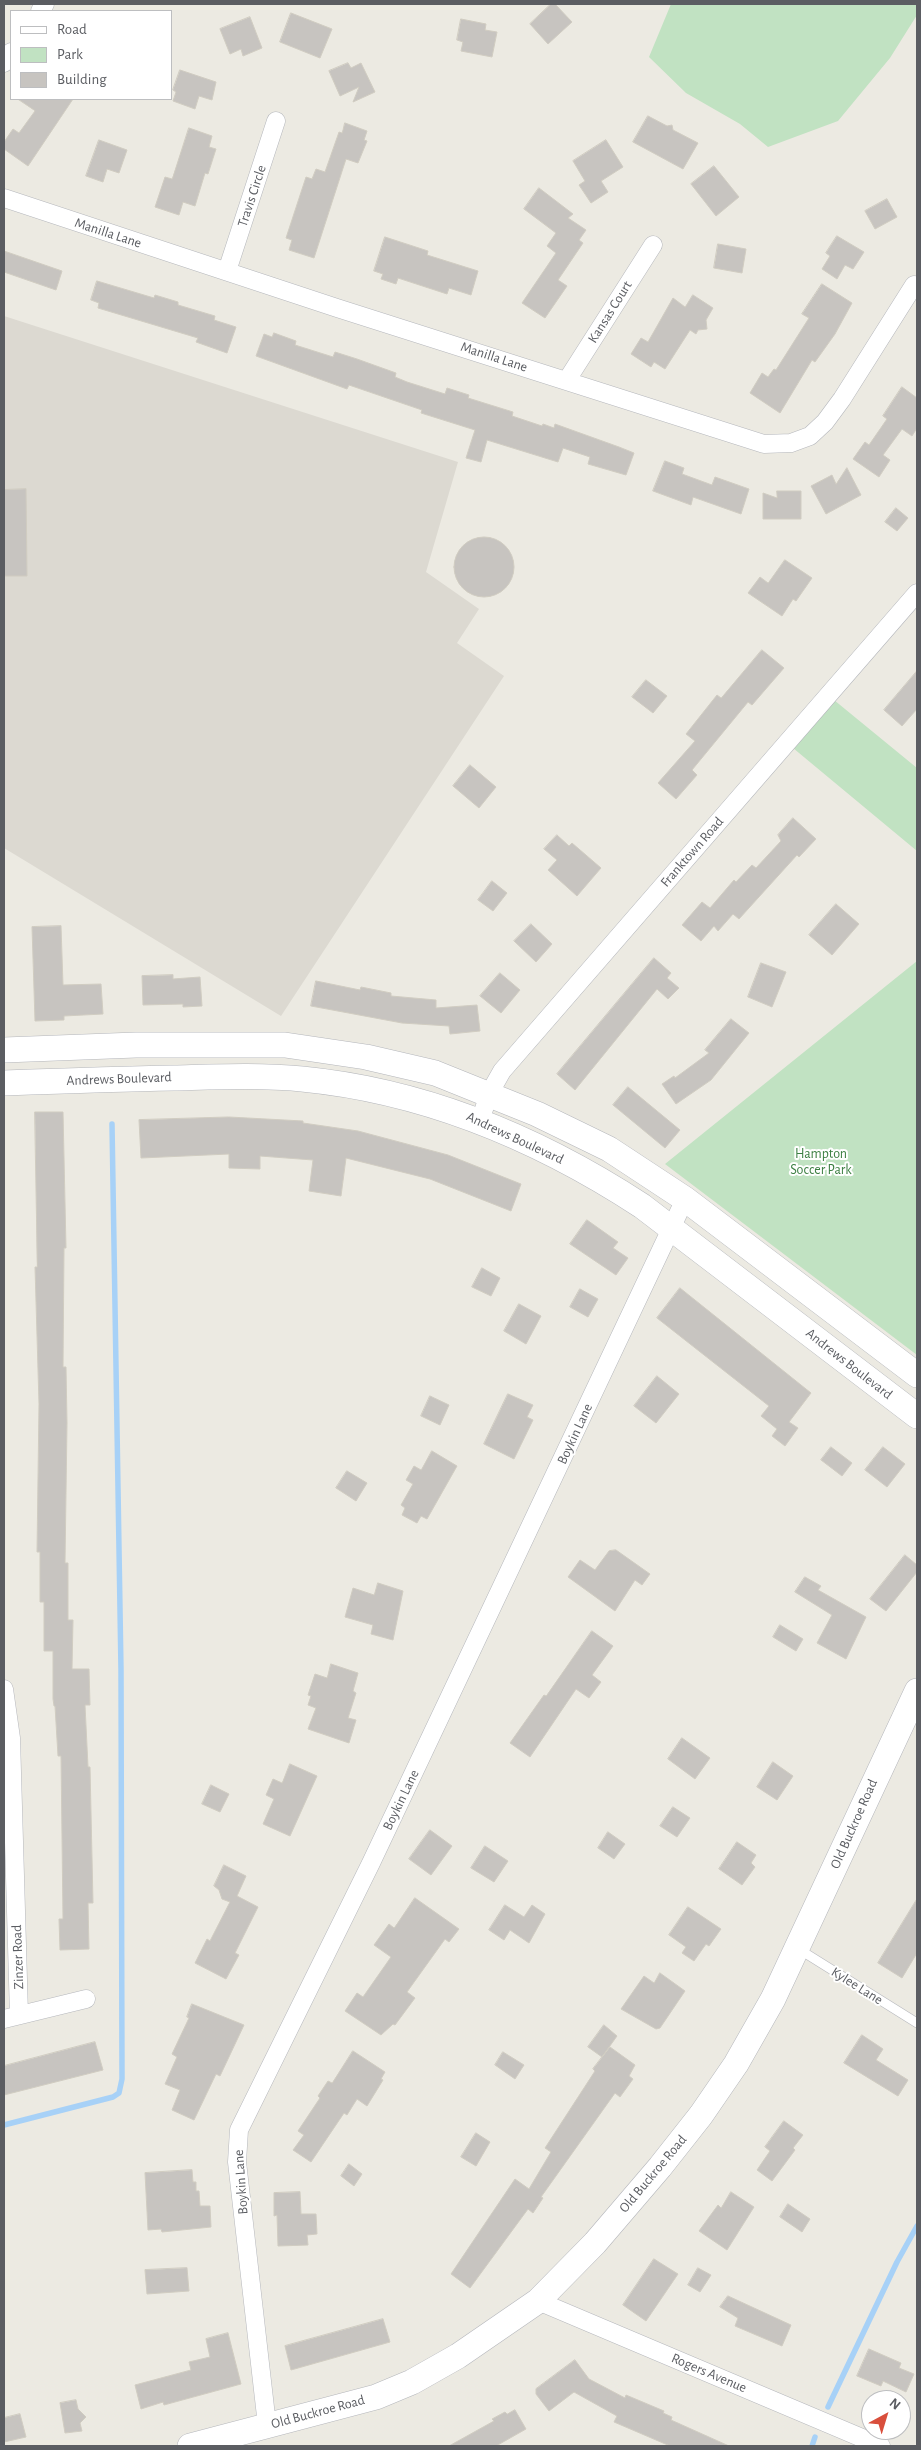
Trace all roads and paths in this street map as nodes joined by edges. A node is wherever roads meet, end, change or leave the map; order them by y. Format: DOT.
graph roads {
  1 [pos="276,121"];
  2 [pos="4,198"];
  3 [pos="652,244"];
  4 [pos="227,271"];
  5 [pos="914,285"];
  6 [pos="567,380"];
  7 [pos="917,593"];
  8 [pos="4,1050"];
  9 [pos="4,1083"];
  10 [pos="489,1094"];
  11 [pos="480,1120"];
  12 [pos="685,1200"];
  13 [pos="671,1227"];
  14 [pos="917,1375"];
  15 [pos="917,1416"];
  16 [pos="4,1689"];
  17 [pos="917,1691"];
  18 [pos="797,1948"];
  19 [pos="86,1999"];
  20 [pos="12,2017"];
  21 [pos="917,2023"];
  22 [pos="538,2300"];
  23 [pos="267,2425"];
  24 [pos="190,2446"];
  25 [pos="881,2446"];
  1 -- 4 [label="street, Travis Circle"];
  2 -- 4 [label="street, Manilla Lane"];
  3 -- 6 [label="street, Kansas Court"];
  4 -- 6 [label="street, Manilla Lane"];
  5 -- 6 [label="street, Manilla Lane"];
  7 -- 10 [label="street, Franktown Road"];
  8 -- 10 [label="street, Andrews Boulevard"];
  9 -- 11 [label="street, Andrews Boulevard"];
  10 -- 11 [label="street, Franktown Road"];
  10 -- 12 [label="street, Andrews Boulevard"];
  11 -- 13 [label="street, Andrews Boulevard"];
  12 -- 13 [label="street, Boykin Lane"];
  12 -- 14 [label="street, Andrews Boulevard"];
  13 -- 15 [label="street, Andrews Boulevard"];
  13 -- 23 [label="street, Boykin Lane"];
  16 -- 20 [label="street, Zinzer Road"];
  17 -- 18 [label="street, Old Buckroe Road"];
  18 -- 21 [label="lane, Kylee Lane"];
  18 -- 22 [label="street, Old Buckroe Road"];
  19 -- 20 [label="street"];
  22 -- 23 [label="street, Old Buckroe Road"];
  22 -- 25 [label="street, Rogers Avenue"];
  23 -- 24 [label="street, Old Buckroe Road"];
}
